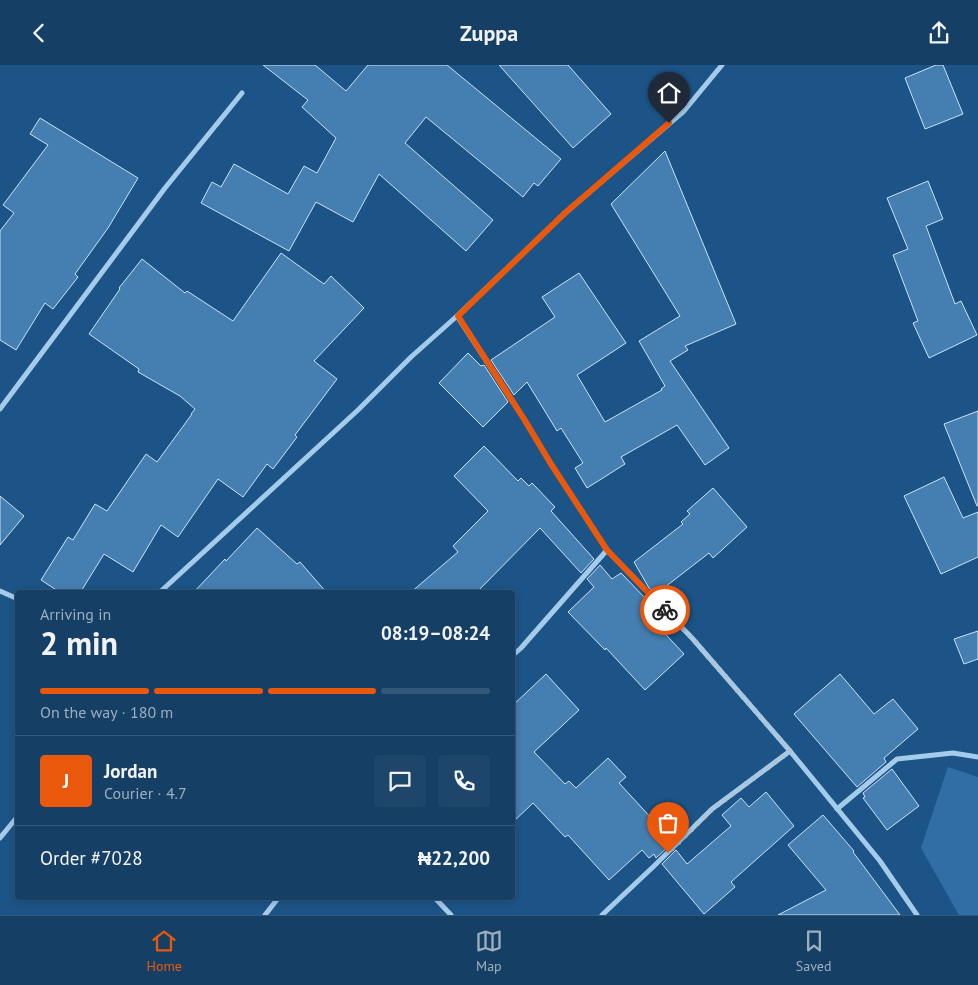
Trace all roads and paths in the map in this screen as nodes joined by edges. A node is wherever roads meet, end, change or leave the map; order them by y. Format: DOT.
graph roads {
  1 [pos="722,65"];
  2 [pos="242,93"];
  3 [pos="458,316"];
  4 [pos="0,409"];
  5 [pos="607,550"];
  6 [pos="162,590"];
  7 [pos="0,591"];
  8 [pos="15,598"];
  9 [pos="515,653"];
  10 [pos="790,751"];
  11 [pos="978,757"];
  12 [pos="837,809"];
  13 [pos="15,820"];
  14 [pos="0,838"];
  15 [pos="277,900"];
  16 [pos="437,900"];
  17 [pos="265,915"];
  18 [pos="451,915"];
  19 [pos="602,915"];
  20 [pos="917,915"];
  1 -- 3 [label="street"];
  2 -- 4 [label="street"];
  3 -- 5 [label="street"];
  3 -- 6 [label="street"];
  5 -- 9 [label="street"];
  5 -- 10 [label="street"];
  7 -- 8 [label="street"];
  10 -- 12 [label="street"];
  10 -- 19 [label="street"];
  11 -- 12 [label="street"];
  12 -- 20 [label="street"];
  13 -- 14 [label="street"];
  15 -- 17 [label="street"];
  16 -- 18 [label="street"];
}
